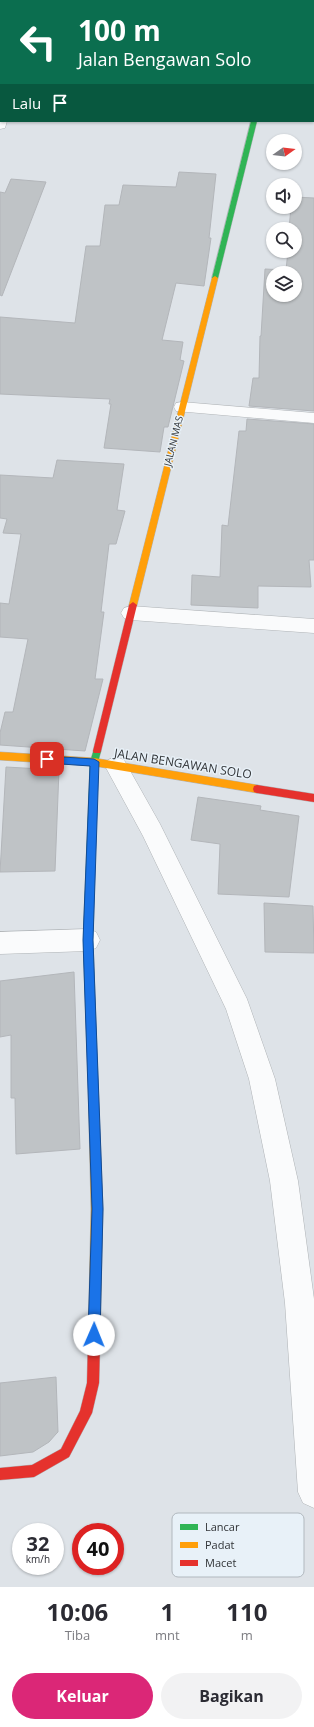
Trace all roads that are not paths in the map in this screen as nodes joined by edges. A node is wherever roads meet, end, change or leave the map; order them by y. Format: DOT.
graph roads {
  1 [pos="74,0"];
  2 [pos="109,0"];
  3 [pos="254,122"];
  4 [pos="182,407"];
  5 [pos="314,418"];
  6 [pos="131,613"];
  7 [pos="314,626"];
  8 [pos="0,756"];
  9 [pos="105,764"];
  10 [pos="314,798"];
  11 [pos="88,940"];
  12 [pos="0,943"];
  13 [pos="0,1474"];
  14 [pos="314,1492"];
  1 -- 2 [label="street"];
  3 -- 4 [label="street, JALAN MAS"];
  4 -- 5 [label="street"];
  4 -- 6 [label="street, JALAN MAS"];
  6 -- 7 [label="street"];
  6 -- 9 [label="street, JALAN MAS"];
  8 -- 9 [label="street, JALAN BENGAWAN SOLO"];
  9 -- 10 [label="street, JALAN BENGAWAN SOLO"];
  9 -- 11 [label="street, JALAN MAS"];
  9 -- 14 [label="street"];
  11 -- 12 [label="street"];
  11 -- 13 [label="street, JALAN MAS"];
}
